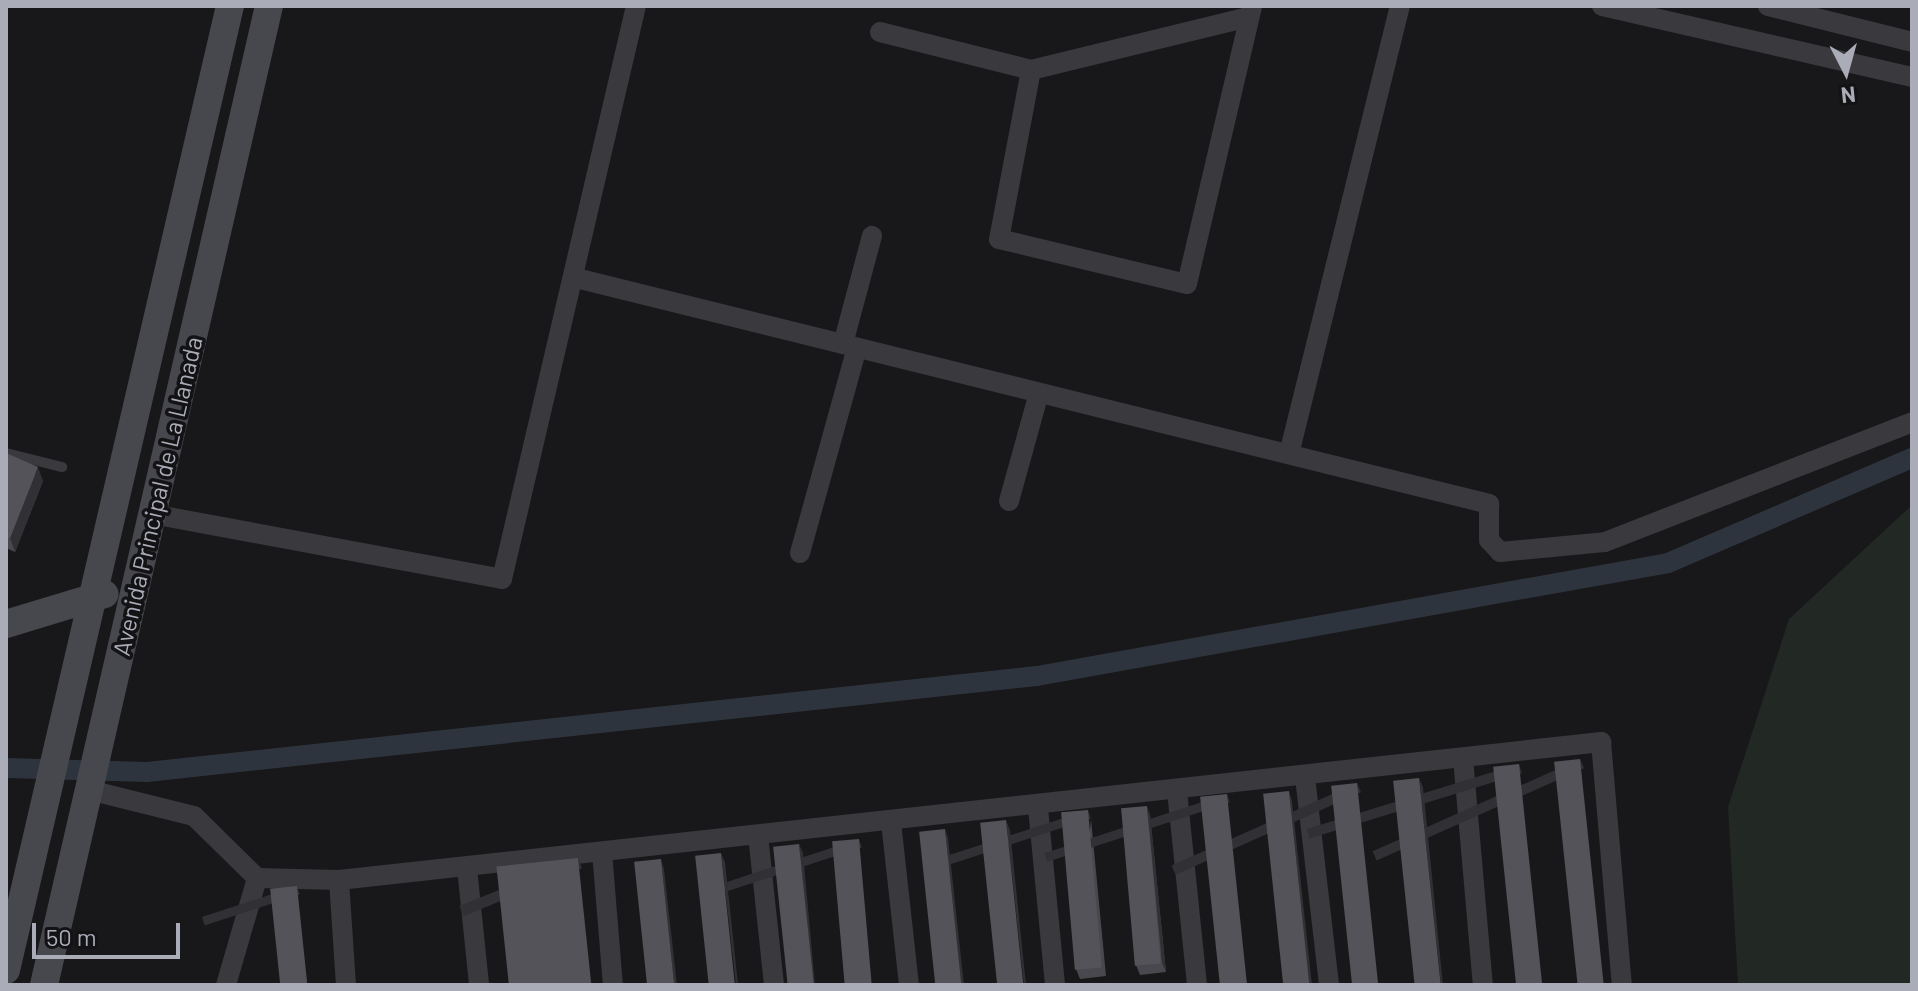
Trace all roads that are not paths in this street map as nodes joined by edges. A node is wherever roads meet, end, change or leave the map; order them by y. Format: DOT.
graph roads {
  1 [pos="230,6"];
  2 [pos="269,6"];
  3 [pos="636,6"];
  4 [pos="1400,6"];
  5 [pos="1602,6"];
  6 [pos="1766,6"];
  7 [pos="1250,11"];
  8 [pos="880,32"];
  9 [pos="1756,39"];
  10 [pos="1912,42"];
  11 [pos="1031,70"];
  12 [pos="1912,77"];
  13 [pos="872,236"];
  14 [pos="576,278"];
  15 [pos="850,346"];
  16 [pos="1039,393"];
  17 [pos="1912,422"];
  18 [pos="6,453"];
  19 [pos="1289,454"];
  20 [pos="62,467"];
  21 [pos="1009,501"];
  22 [pos="152,514"];
  23 [pos="800,553"];
  24 [pos="139,570"];
  25 [pos="92,598"];
  26 [pos="6,624"];
  27 [pos="125,632"];
  28 [pos="1463,758"];
  29 [pos="1305,777"];
  30 [pos="89,790"];
  31 [pos="1177,791"];
  32 [pos="1038,808"];
  33 [pos="891,822"];
  34 [pos="758,835"];
  35 [pos="602,852"];
  36 [pos="467,868"];
  37 [pos="257,878"];
  38 [pos="339,880"];
  39 [pos="6,970"];
  40 [pos="44,985"];
  41 [pos="226,985"];
  42 [pos="346,985"];
  43 [pos="479,985"];
  44 [pos="613,985"];
  45 [pos="774,985"];
  46 [pos="909,985"];
  47 [pos="1055,985"];
  48 [pos="1197,985"];
  49 [pos="1329,985"];
  50 [pos="1483,985"];
  51 [pos="1622,985"];
  1 -- 25 [label="main road, Avenida Principal de La Llanada"];
  2 -- 22 [label="main road, Avenida Principal de La Llanada"];
  3 -- 14 [label="street"];
  4 -- 19 [label="street"];
  5 -- 9 [label="street"];
  6 -- 9 [label="street"];
  6 -- 10 [label="street"];
  7 -- 11 [label="street"];
  7 -- 11 [label="street"];
  8 -- 11 [label="street"];
  9 -- 12 [label="street"];
  13 -- 15 [label="street"];
  14 -- 15 [label="street"];
  14 -- 22 [label="street"];
  15 -- 16 [label="street"];
  15 -- 23 [label="street"];
  16 -- 19 [label="street"];
  16 -- 21 [label="street"];
  17 -- 19 [label="street"];
  18 -- 20 [label="lane"];
  22 -- 24 [label="main road, Avenida Principal de La Llanada"];
  24 -- 25 [label="main road"];
  24 -- 27 [label="main road, Avenida Principal de La Llanada"];
  25 -- 26 [label="main road"];
  25 -- 27 [label="main road"];
  25 -- 39 [label="main road, Avenida Principal de La Llanada"];
  27 -- 30 [label="main road, Avenida Principal de La Llanada"];
  28 -- 29 [label="street"];
  28 -- 50 [label="street"];
  28 -- 51 [label="street"];
  29 -- 31 [label="street"];
  29 -- 49 [label="street"];
  30 -- 37 [label="street"];
  30 -- 40 [label="main road, Avenida Principal de La Llanada"];
  31 -- 32 [label="street"];
  31 -- 48 [label="street"];
  32 -- 33 [label="street"];
  32 -- 47 [label="street"];
  33 -- 34 [label="street"];
  33 -- 46 [label="street"];
  34 -- 35 [label="street"];
  34 -- 45 [label="street"];
  35 -- 36 [label="street"];
  35 -- 44 [label="street"];
  36 -- 38 [label="street"];
  36 -- 43 [label="street"];
  37 -- 38 [label="street"];
  37 -- 41 [label="street"];
  38 -- 42 [label="street"];
}
